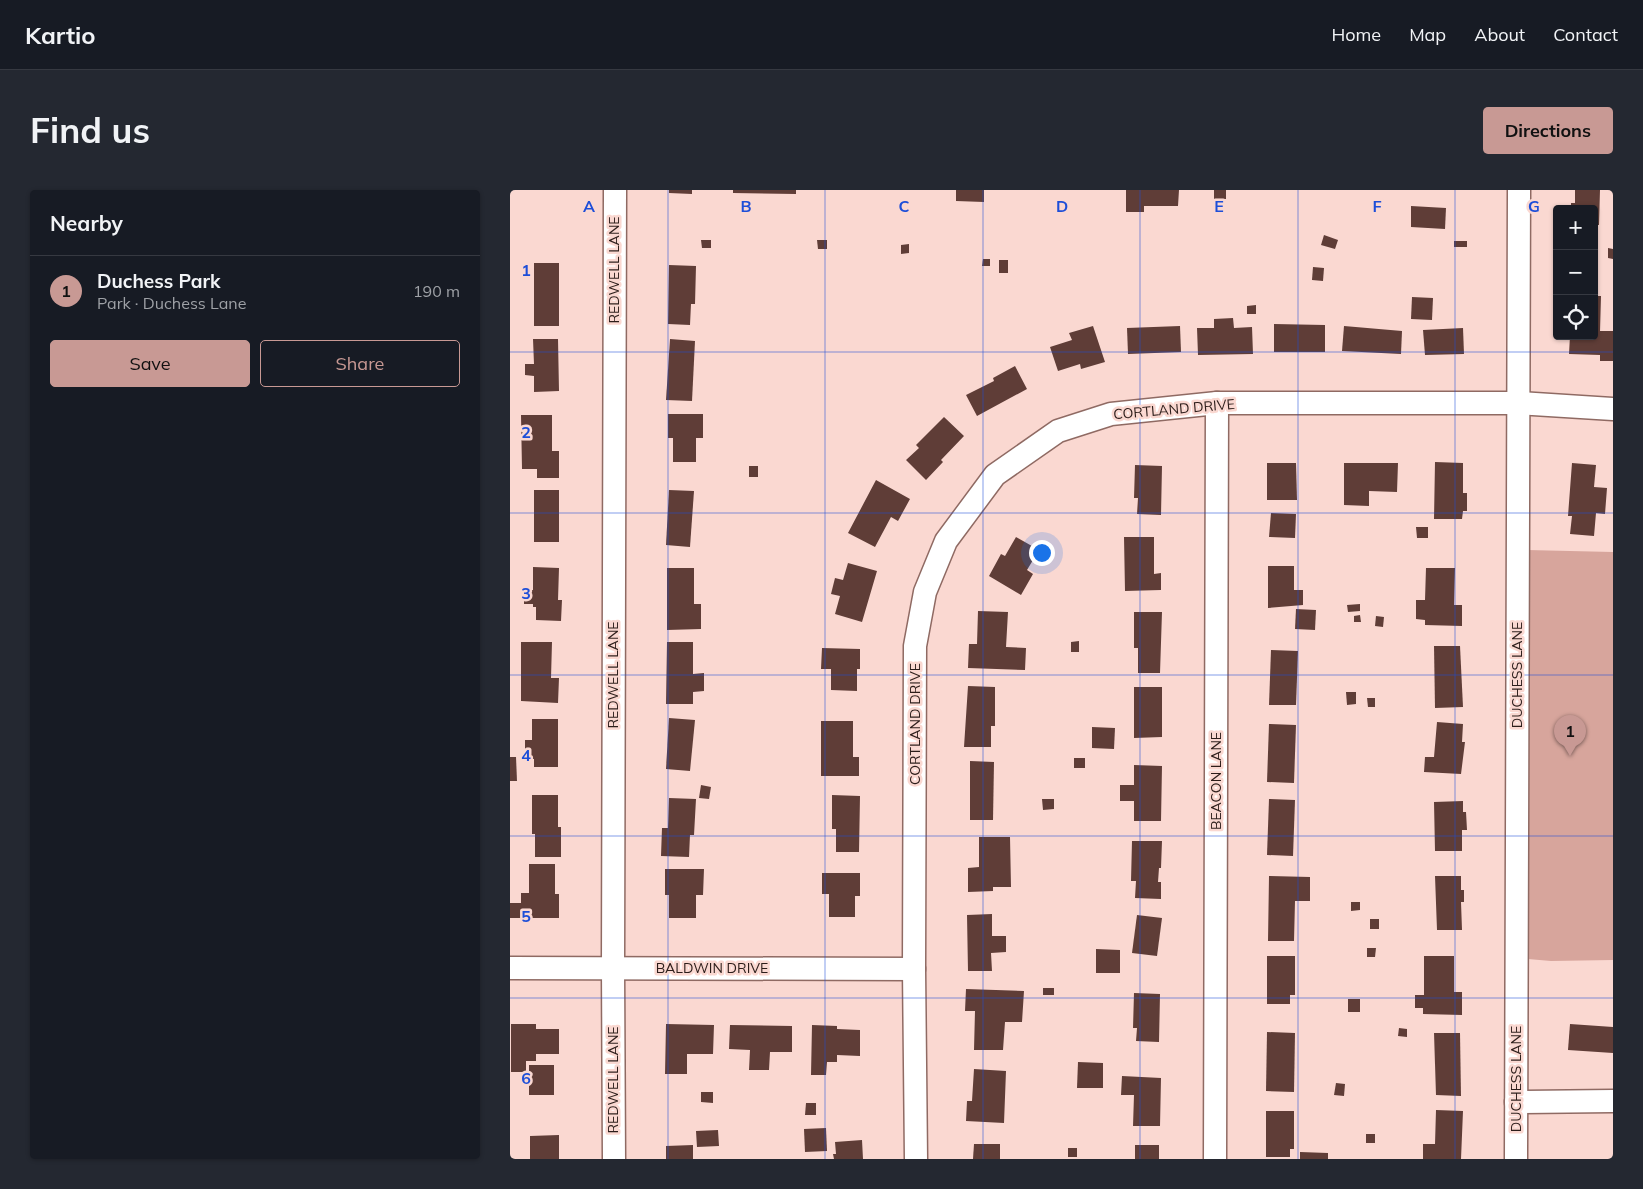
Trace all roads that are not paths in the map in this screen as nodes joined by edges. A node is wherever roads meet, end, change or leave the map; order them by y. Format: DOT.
graph roads {
  1 [pos="614,190"];
  2 [pos="1519,190"];
  3 [pos="1217,403"];
  4 [pos="1518,403"];
  5 [pos="1613,409"];
  6 [pos="510,968"];
  7 [pos="612,968"];
  8 [pos="914,969"];
  9 [pos="1613,1101"];
  10 [pos="1516,1102"];
  11 [pos="614,1159"];
  12 [pos="916,1159"];
  13 [pos="1215,1159"];
  14 [pos="1516,1159"];
  1 -- 7 [label="street, REDWELL LANE"];
  2 -- 4 [label="street, DUCHESS LANE"];
  3 -- 4 [label="street, CORTLAND DRIVE"];
  3 -- 8 [label="street, CORTLAND DRIVE"];
  3 -- 13 [label="street, BEACON LANE"];
  4 -- 5 [label="street, CORTLAND DRIVE"];
  4 -- 10 [label="street, DUCHESS LANE"];
  6 -- 7 [label="street, BALDWIN DRIVE"];
  7 -- 8 [label="street, BALDWIN DRIVE"];
  7 -- 11 [label="street, REDWELL LANE"];
  8 -- 12 [label="street, CORTLAND DRIVE"];
  9 -- 10 [label="street"];
  10 -- 14 [label="street, DUCHESS LANE"];
}
